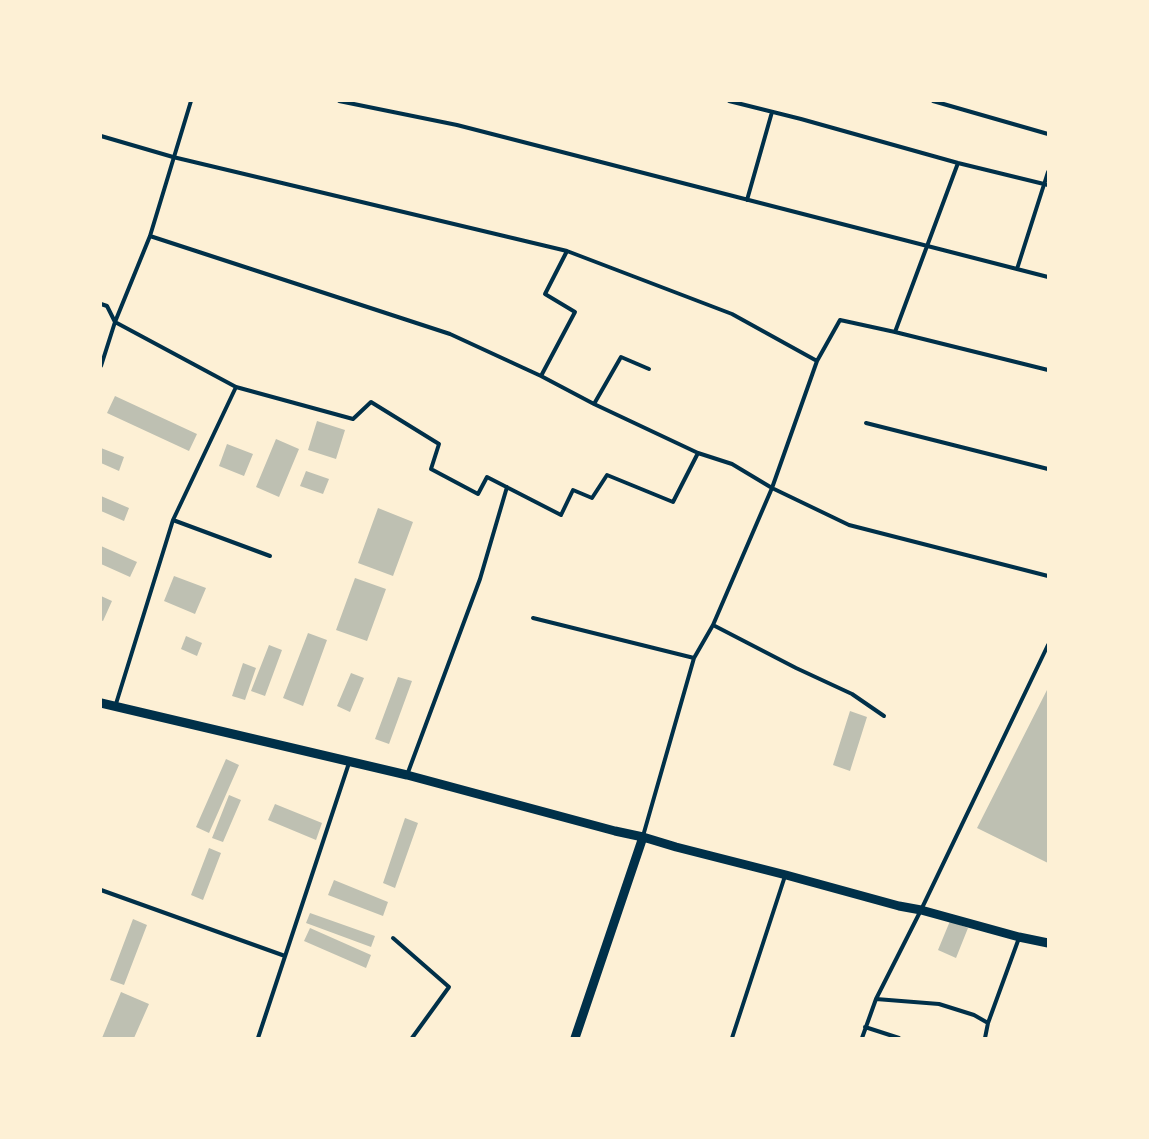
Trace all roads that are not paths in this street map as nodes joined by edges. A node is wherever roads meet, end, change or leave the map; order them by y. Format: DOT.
graph roads {
  1 [pos="191,101"];
  2 [pos="339,101"];
  3 [pos="729,101"];
  4 [pos="933,101"];
  5 [pos="735,102"];
  6 [pos="772,112"];
  7 [pos="1048,134"];
  8 [pos="101,136"];
  9 [pos="173,157"];
  10 [pos="958,163"];
  11 [pos="1048,172"];
  12 [pos="1046,184"];
  13 [pos="747,200"];
  14 [pos="150,236"];
  15 [pos="927,246"];
  16 [pos="567,251"];
  17 [pos="1017,269"];
  18 [pos="1048,277"];
  19 [pos="101,304"];
  20 [pos="115,322"];
  21 [pos="895,332"];
  22 [pos="817,361"];
  23 [pos="101,366"];
  24 [pos="649,369"];
  25 [pos="1048,370"];
  26 [pos="541,376"];
  27 [pos="236,387"];
  28 [pos="594,404"];
  29 [pos="866,423"];
  30 [pos="698,452"];
  31 [pos="1048,469"];
  32 [pos="507,487"];
  33 [pos="772,488"];
  34 [pos="173,520"];
  35 [pos="270,556"];
  36 [pos="1048,576"];
  37 [pos="533,618"];
  38 [pos="713,625"];
  39 [pos="1048,645"];
  40 [pos="694,658"];
  41 [pos="101,703"];
  42 [pos="115,707"];
  43 [pos="884,716"];
  44 [pos="350,761"];
  45 [pos="407,775"];
  46 [pos="643,837"];
  47 [pos="786,874"];
  48 [pos="101,890"];
  49 [pos="921,910"];
  50 [pos="1019,937"];
  51 [pos="393,938"];
  52 [pos="1048,943"];
  53 [pos="285,956"];
  54 [pos="876,999"];
  55 [pos="988,1023"];
  56 [pos="865,1027"];
  57 [pos="258,1038"];
  58 [pos="412,1038"];
  59 [pos="575,1038"];
  60 [pos="732,1038"];
  61 [pos="862,1038"];
  62 [pos="899,1038"];
  63 [pos="985,1038"];
  1 -- 9 [label="lane"];
  2 -- 13 [label="lane"];
  3 -- 5 [label="lane"];
  4 -- 7 [label="lane"];
  5 -- 6 [label="lane"];
  6 -- 10 [label="lane"];
  6 -- 13 [label="lane"];
  8 -- 9 [label="lane"];
  9 -- 14 [label="lane"];
  9 -- 16 [label="lane"];
  10 -- 12 [label="lane"];
  10 -- 15 [label="lane"];
  11 -- 12 [label="lane"];
  12 -- 17 [label="lane"];
  13 -- 15 [label="lane"];
  14 -- 20 [label="lane"];
  14 -- 26 [label="lane"];
  15 -- 17 [label="lane"];
  15 -- 21 [label="lane"];
  16 -- 22 [label="lane"];
  16 -- 26 [label="lane"];
  17 -- 18 [label="lane"];
  19 -- 20 [label="lane"];
  20 -- 23 [label="lane"];
  20 -- 27 [label="lane"];
  21 -- 22 [label="lane"];
  21 -- 25 [label="lane"];
  22 -- 33 [label="lane"];
  24 -- 28 [label="lane"];
  26 -- 28 [label="lane"];
  27 -- 32 [label="lane"];
  27 -- 34 [label="lane"];
  28 -- 30 [label="lane"];
  29 -- 31 [label="lane"];
  30 -- 32 [label="lane"];
  30 -- 33 [label="lane"];
  32 -- 45 [label="lane"];
  33 -- 36 [label="lane"];
  33 -- 38 [label="lane"];
  34 -- 35 [label="lane"];
  34 -- 42 [label="lane"];
  37 -- 40 [label="lane"];
  38 -- 40 [label="lane"];
  38 -- 43 [label="lane"];
  39 -- 49 [label="lane"];
  40 -- 46 [label="lane"];
  41 -- 42 [label="street"];
  42 -- 44 [label="street"];
  44 -- 45 [label="street"];
  44 -- 53 [label="lane"];
  45 -- 46 [label="street"];
  46 -- 47 [label="street"];
  46 -- 59 [label="street"];
  47 -- 49 [label="street"];
  47 -- 60 [label="lane"];
  48 -- 53 [label="lane"];
  49 -- 50 [label="street"];
  49 -- 54 [label="lane"];
  50 -- 52 [label="street"];
  50 -- 55 [label="lane"];
  51 -- 58 [label="lane"];
  53 -- 57 [label="lane"];
  54 -- 55 [label="lane"];
  54 -- 56 [label="lane"];
  55 -- 63 [label="lane"];
  56 -- 61 [label="lane"];
  56 -- 62 [label="lane"];
}
